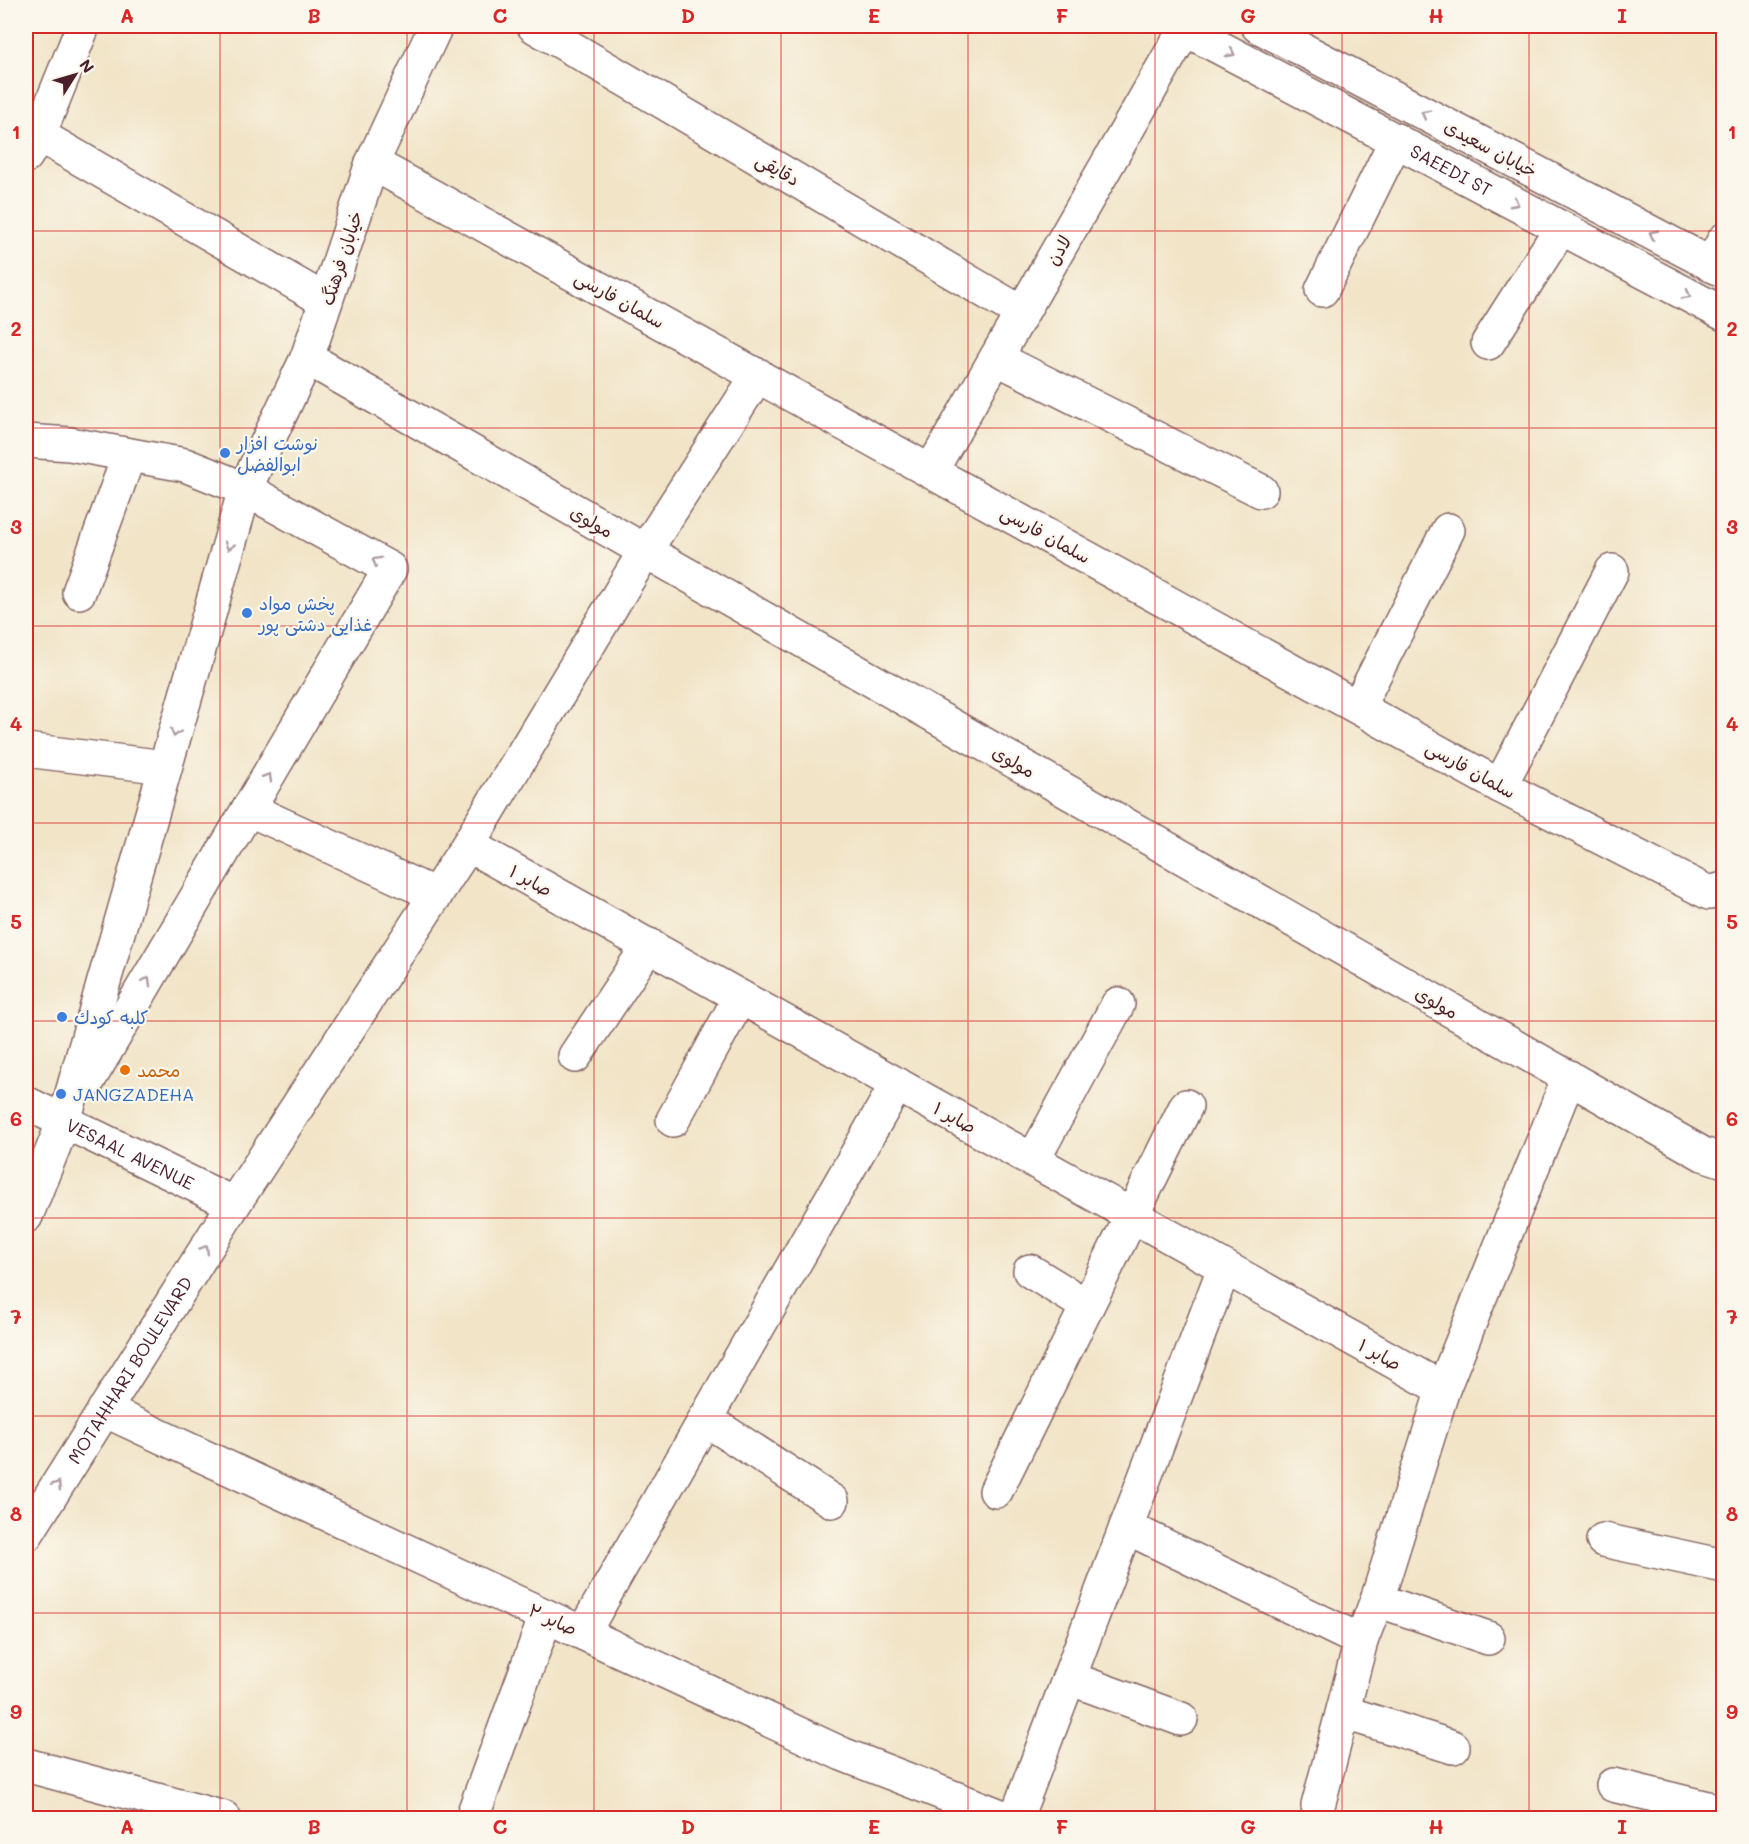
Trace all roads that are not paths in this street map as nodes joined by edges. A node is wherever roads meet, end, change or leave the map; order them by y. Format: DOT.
graph roads {
  1 [pos="83,26"];
  2 [pos="436,26"];
  3 [pos="534,26"];
  4 [pos="1258,26"];
  5 [pos="1184,27"];
  6 [pos="1396,140"];
  7 [pos="32,145"];
  8 [pos="372,163"];
  9 [pos="1561,228"];
  10 [pos="1719,259"];
  11 [pos="1322,290"];
  12 [pos="326,301"];
  13 [pos="1022,312"];
  14 [pos="1724,314"];
  15 [pos="1488,343"];
  16 [pos="307,358"];
  17 [pos="996,358"];
  18 [pos="758,375"];
  19 [pos="26,441"];
  20 [pos="129,455"];
  21 [pos="931,471"];
  22 [pos="245,489"];
  23 [pos="1261,491"];
  24 [pos="1448,530"];
  25 [pos="645,551"];
  26 [pos="1612,571"];
  27 [pos="79,592"];
  28 [pos="1358,707"];
  29 [pos="26,750"];
  30 [pos="165,768"];
  31 [pos="1500,786"];
  32 [pos="248,809"];
  33 [pos="468,845"];
  34 [pos="1719,884"];
  35 [pos="436,895"];
  36 [pos="649,945"];
  37 [pos="740,997"];
  38 [pos="1118,1004"];
  39 [pos="574,1056"];
  40 [pos="1569,1077"];
  41 [pos="897,1084"];
  42 [pos="26,1103"];
  43 [pos="1186,1106"];
  44 [pos="673,1120"];
  45 [pos="64,1121"];
  46 [pos="1033,1160"];
  47 [pos="1724,1161"];
  48 [pos="234,1204"];
  49 [pos="26,1216"];
  50 [pos="1132,1217"];
  51 [pos="1224,1268"];
  52 [pos="1030,1271"];
  53 [pos="1087,1306"];
  54 [pos="1443,1389"];
  55 [pos="104,1410"];
  56 [pos="705,1419"];
  57 [pos="996,1491"];
  58 [pos="832,1501"];
  59 [pos="1126,1527"];
  60 [pos="26,1535"];
  61 [pos="1603,1540"];
  62 [pos="1724,1566"];
  63 [pos="1377,1600"];
  64 [pos="546,1616"];
  65 [pos="583,1633"];
  66 [pos="1488,1638"];
  67 [pos="1361,1641"];
  68 [pos="1069,1678"];
  69 [pos="1343,1712"];
  70 [pos="1181,1719"];
  71 [pos="1453,1747"];
  72 [pos="26,1765"];
  73 [pos="1613,1785"];
  74 [pos="1318,1806"];
  75 [pos="1724,1812"];
  76 [pos="224,1818"];
  77 [pos="472,1818"];
  78 [pos="1006,1818"];
  79 [pos="1016,1818"];
  1 -- 7 [label="street"];
  2 -- 8 [label="street, خیابان فرهنگ"];
  3 -- 13 [label="street, دقایقی"];
  10 -- 4 [label="street, خیابان سعیدی, one-way"];
  5 -- 6 [label="street, SAEEDI ST, one-way"];
  5 -- 13 [label="street, لادن"];
  6 -- 9 [label="street, SAEEDI ST, one-way"];
  6 -- 11 [label="street"];
  7 -- 12 [label="street"];
  8 -- 12 [label="street, خیابان فرهنگ"];
  8 -- 18 [label="street, سلمان فارسی"];
  9 -- 14 [label="street, SAEEDI ST, one-way"];
  9 -- 15 [label="street"];
  12 -- 16 [label="street, خیابان فرهنگ"];
  13 -- 17 [label="street, لادن"];
  16 -- 22 [label="street, خیابان فرهنگ"];
  16 -- 25 [label="street, مولوی"];
  17 -- 21 [label="street, لادن"];
  17 -- 23 [label="street"];
  18 -- 21 [label="street, سلمان فارسی"];
  18 -- 25 [label="street, MOTAHHARI BOULEVARD"];
  19 -- 20 [label="street"];
  20 -- 22 [label="street"];
  20 -- 27 [label="street"];
  21 -- 28 [label="street, سلمان فارسی"];
  22 -- 30 [label="street, خیابان فرهنگ, one-way"];
  32 -- 22 [label="street, one-way"];
  24 -- 28 [label="street"];
  25 -- 33 [label="street, MOTAHHARI BOULEVARD"];
  25 -- 40 [label="street, مولوی"];
  26 -- 31 [label="street"];
  28 -- 31 [label="street, سلمان فارسی"];
  29 -- 30 [label="street"];
  30 -- 45 [label="street, خیابان فرهنگ"];
  31 -- 34 [label="street, سلمان فارسی"];
  32 -- 35 [label="street"];
  45 -- 32 [label="street, one-way"];
  33 -- 35 [label="street, MOTAHHARI BOULEVARD"];
  33 -- 36 [label="street, صابر ۱"];
  35 -- 48 [label="street, MOTAHHARI BOULEVARD"];
  36 -- 37 [label="street, صابر ۱"];
  36 -- 39 [label="street"];
  37 -- 41 [label="street, صابر ۱"];
  37 -- 44 [label="street"];
  38 -- 46 [label="street"];
  40 -- 47 [label="street, مولوی"];
  40 -- 54 [label="street"];
  41 -- 46 [label="street, صابر ۱"];
  41 -- 56 [label="street"];
  42 -- 45 [label="street, VESAAL AVENUE"];
  43 -- 50 [label="street"];
  45 -- 48 [label="street, VESAAL AVENUE"];
  45 -- 49 [label="street"];
  46 -- 50 [label="street, صابر ۱"];
  55 -- 48 [label="street, MOTAHHARI BOULEVARD, one-way"];
  50 -- 51 [label="street, صابر ۱"];
  50 -- 53 [label="street"];
  51 -- 54 [label="street, صابر ۱"];
  51 -- 59 [label="street"];
  52 -- 53 [label="street"];
  53 -- 57 [label="street"];
  54 -- 63 [label="street"];
  60 -- 55 [label="street, MOTAHHARI BOULEVARD, one-way"];
  55 -- 64 [label="street, صابر ۲"];
  56 -- 58 [label="street"];
  56 -- 65 [label="street"];
  59 -- 67 [label="street"];
  59 -- 68 [label="street"];
  61 -- 62 [label="street"];
  63 -- 66 [label="street"];
  63 -- 67 [label="street"];
  64 -- 65 [label="street, صابر ۲"];
  64 -- 77 [label="street"];
  65 -- 78 [label="street, صابر ۲"];
  67 -- 69 [label="street"];
  68 -- 70 [label="street"];
  68 -- 79 [label="street"];
  69 -- 71 [label="street"];
  69 -- 74 [label="street"];
  72 -- 76 [label="street"];
  73 -- 75 [label="street"];
}
